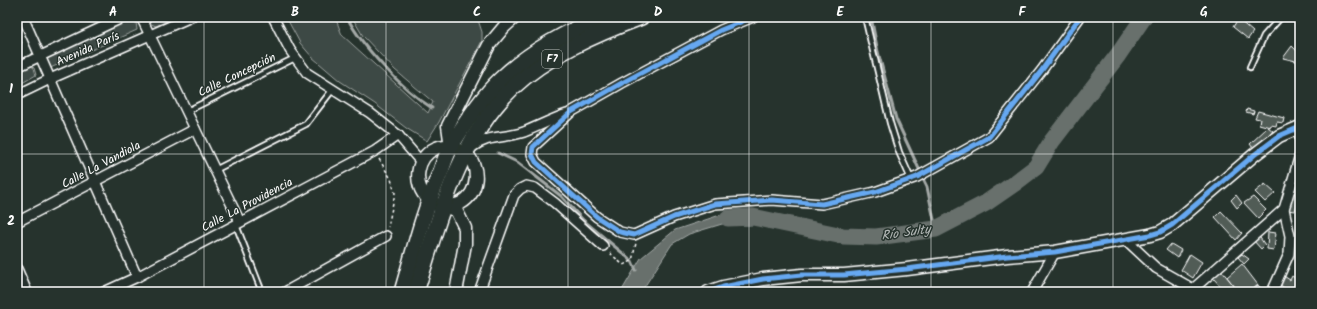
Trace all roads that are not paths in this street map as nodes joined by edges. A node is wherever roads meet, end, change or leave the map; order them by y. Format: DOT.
graph roads {
  1 [pos="23,17"];
  2 [pos="141,17"];
  3 [pos="191,17"];
  4 [pos="273,17"];
  5 [pos="515,17"];
  6 [pos="603,17"];
  7 [pos="641,17"];
  8 [pos="753,17"];
  9 [pos="865,17"];
  10 [pos="1080,17"];
  11 [pos="1281,17"];
  12 [pos="118,18"];
  13 [pos="150,35"];
  14 [pos="40,56"];
  15 [pos="295,58"];
  16 [pos="1250,66"];
  17 [pos="17,67"];
  18 [pos="50,79"];
  19 [pos="333,88"];
  20 [pos="17,95"];
  21 [pos="186,111"];
  22 [pos="571,112"];
  23 [pos="195,129"];
  24 [pos="1300,130"];
  25 [pos="398,135"];
  26 [pos="451,147"];
  27 [pos="465,153"];
  28 [pos="1300,155"];
  29 [pos="421,162"];
  30 [pos="215,170"];
  31 [pos="911,179"];
  32 [pos="95,181"];
  33 [pos="429,200"];
  34 [pos="443,206"];
  35 [pos="1284,210"];
  36 [pos="17,222"];
  37 [pos="238,224"];
  38 [pos="386,236"];
  39 [pos="1126,240"];
  40 [pos="1290,244"];
  41 [pos="603,246"];
  42 [pos="1300,247"];
  43 [pos="1055,252"];
  44 [pos="17,269"];
  45 [pos="137,277"];
  46 [pos="1195,290"];
  47 [pos="27,292"];
  48 [pos="104,292"];
  49 [pos="262,292"];
  50 [pos="285,292"];
  51 [pos="402,292"];
  52 [pos="416,292"];
  53 [pos="456,292"];
  54 [pos="480,292"];
  55 [pos="708,292"];
  56 [pos="1032,292"];
  57 [pos="1272,292"];
  1 -- 14 [label="street"];
  2 -- 13 [label="street"];
  3 -- 13 [label="street, Avenida París"];
  4 -- 15 [label="street"];
  5 -- 26 [label="street"];
  6 -- 26 [label="highway, F7"];
  7 -- 27 [label="highway, F7"];
  8 -- 22 [label="street"];
  9 -- 31 [label="lane"];
  10 -- 31 [label="street"];
  11 -- 16 [label="lane"];
  12 -- 14 [label="street, Avenida París"];
  13 -- 18 [label="street, Avenida París"];
  13 -- 21 [label="street"];
  14 -- 17 [label="street, Avenida París"];
  14 -- 18 [label="street"];
  15 -- 19 [label="street"];
  15 -- 21 [label="lane, Calle Concepción"];
  18 -- 20 [label="street, Avenida París"];
  18 -- 32 [label="street"];
  19 -- 25 [label="street"];
  19 -- 30 [label="lane"];
  21 -- 23 [label="street"];
  22 -- 27 [label="street"];
  22 -- 31 [label="street"];
  23 -- 30 [label="street"];
  23 -- 32 [label="street, Calle La Vandiola"];
  24 -- 39 [label="street"];
  25 -- 29 [label="street"];
  25 -- 37 [label="street, Calle La Providencia"];
  26 -- 27 [label="street"];
  26 -- 29 [label="street"];
  26 -- 33 [label="highway, F7"];
  27 -- 34 [label="highway, F7"];
  27 -- 34 [label="street"];
  28 -- 35 [label="street"];
  29 -- 33 [label="street"];
  30 -- 37 [label="street"];
  32 -- 36 [label="street, Calle La Vandiola"];
  32 -- 45 [label="street"];
  33 -- 34 [label="street"];
  33 -- 51 [label="highway, F7"];
  34 -- 52 [label="highway, F7"];
  34 -- 53 [label="street"];
  35 -- 40 [label="street"];
  35 -- 46 [label="street"];
  37 -- 45 [label="street, Calle La Providencia"];
  37 -- 49 [label="lane"];
  38 -- 50 [label="street"];
  39 -- 43 [label="street"];
  39 -- 46 [label="street"];
  40 -- 42 [label="street"];
  40 -- 57 [label="street"];
  41 -- 54 [label="street"];
  43 -- 55 [label="street"];
  43 -- 56 [label="street"];
  44 -- 47 [label="street"];
  45 -- 48 [label="street, Calle La Providencia"];
}
